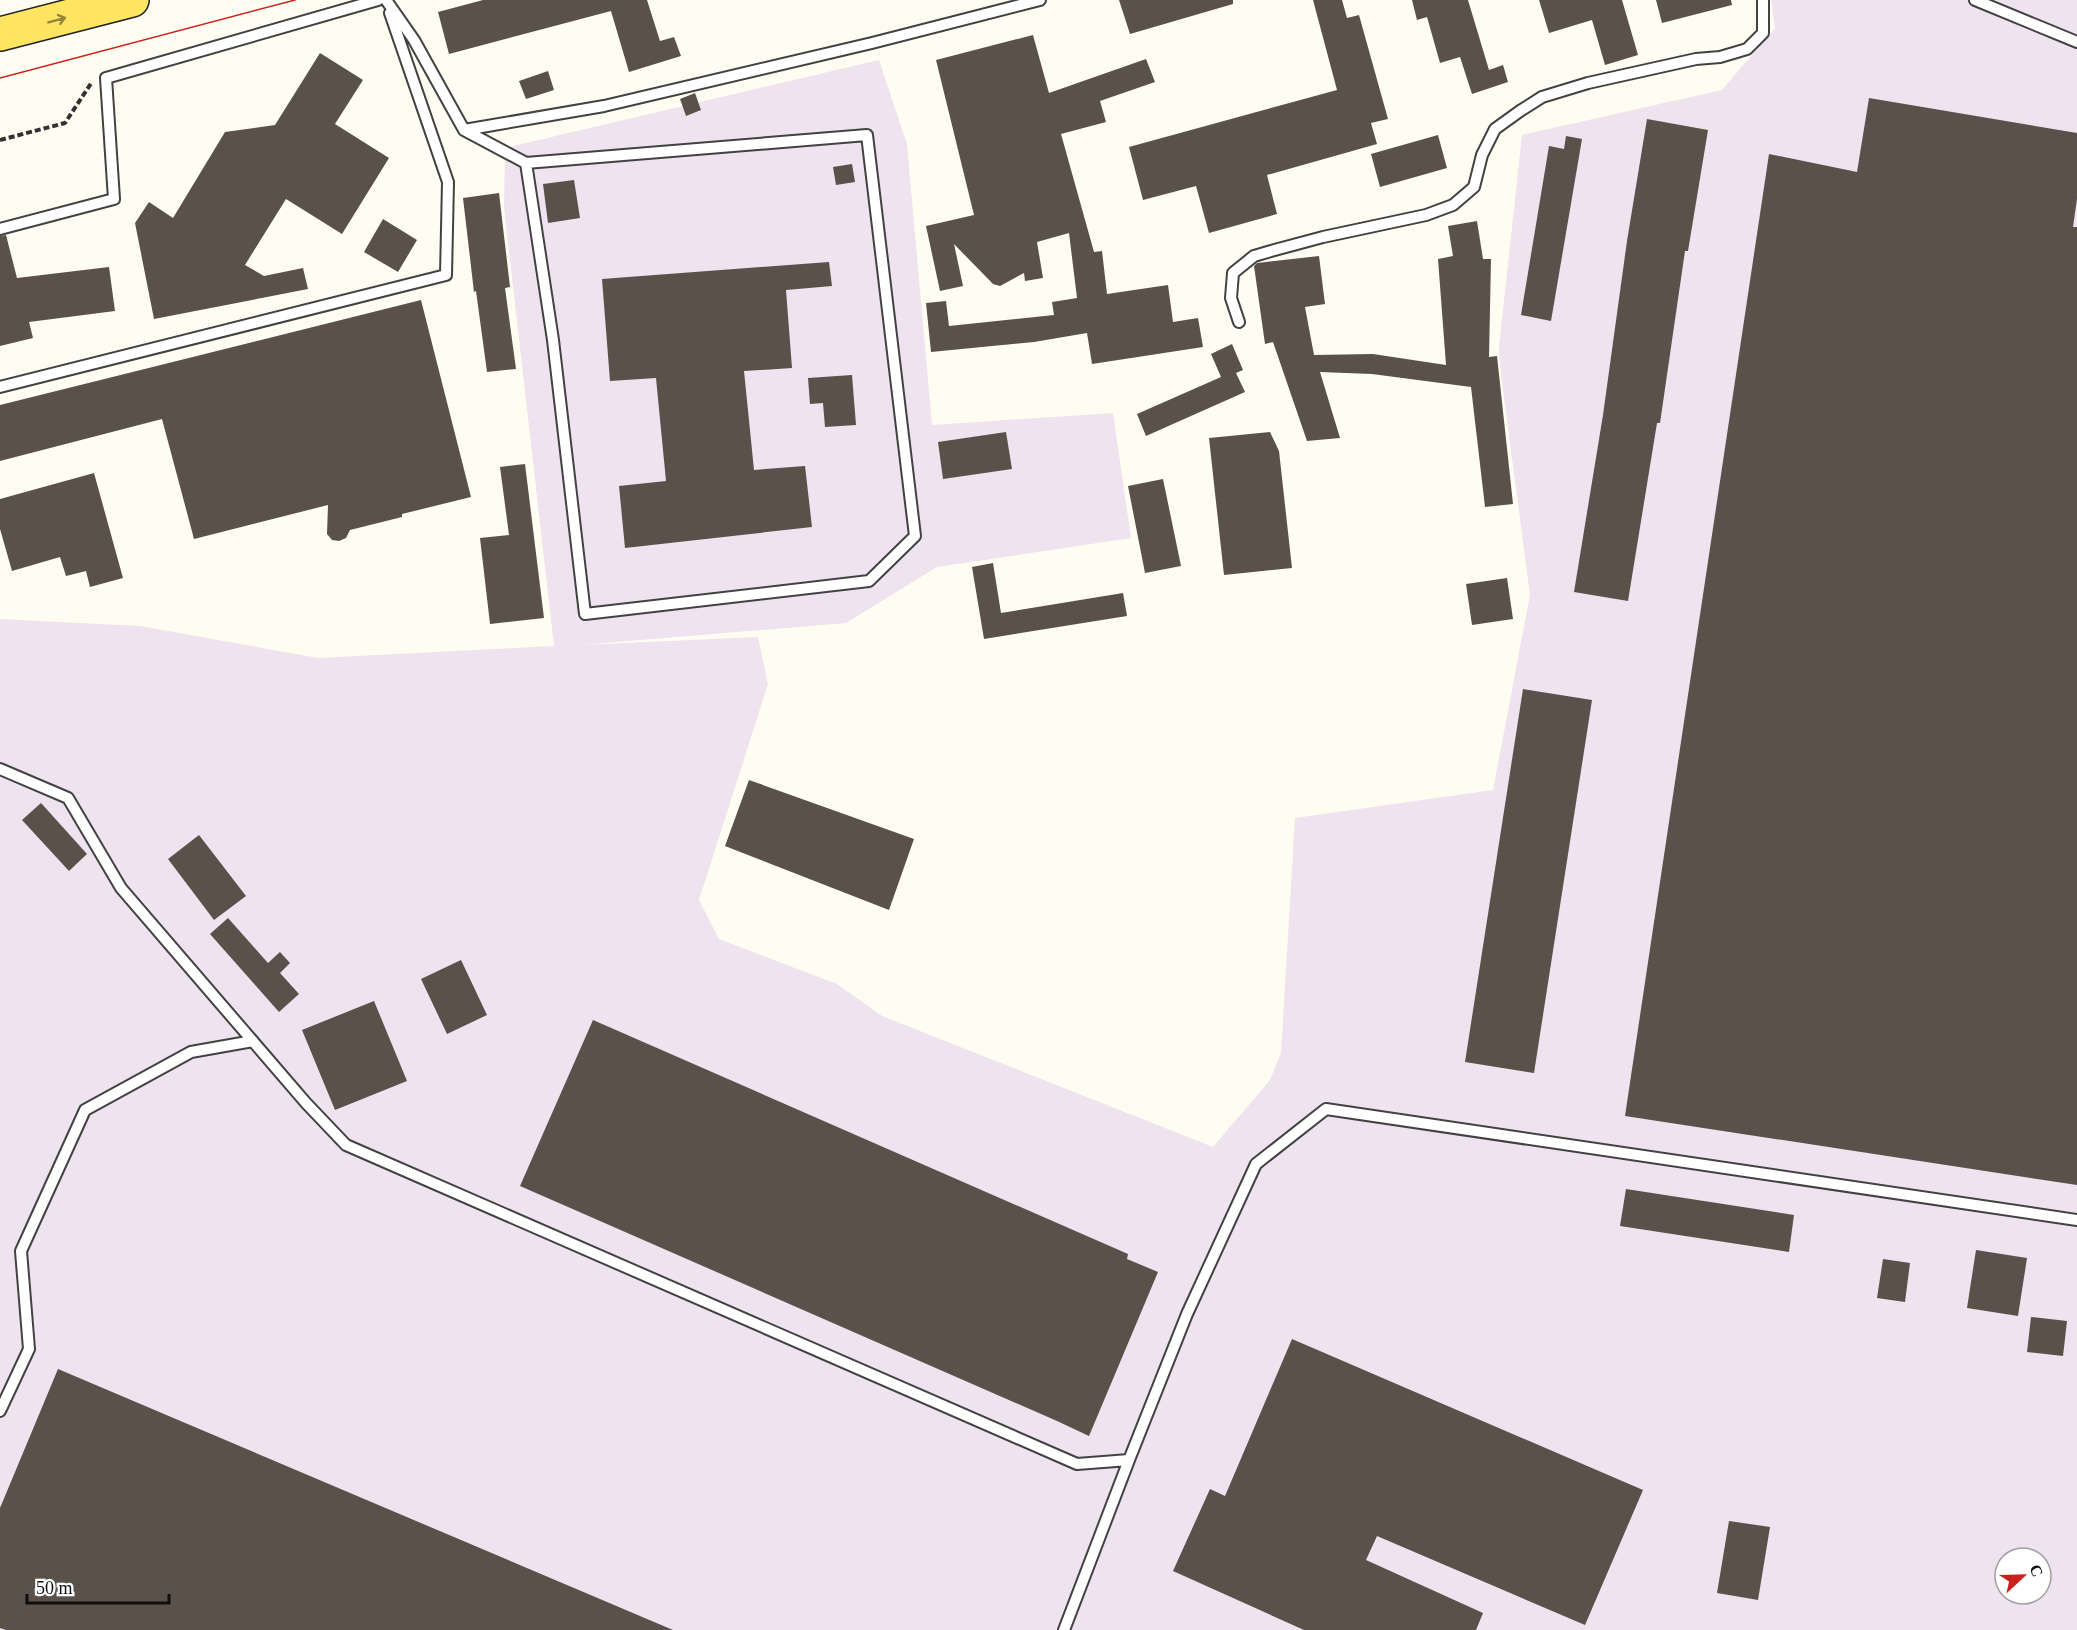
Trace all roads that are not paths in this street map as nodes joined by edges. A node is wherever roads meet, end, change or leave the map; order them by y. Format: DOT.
graph roads {
  1 [pos="132,0"];
  2 [pos="378,0"];
  3 [pos="386,0"];
  4 [pos="1040,0"];
  5 [pos="1763,0"];
  6 [pos="1975,0"];
  7 [pos="0,34"];
  8 [pos="2077,42"];
  9 [pos="464,130"];
  10 [pos="526,163"];
  11 [pos="0,229"];
  12 [pos="1239,322"];
  13 [pos="0,387"];
  14 [pos="0,769"];
  15 [pos="253,1041"];
  16 [pos="2077,1220"];
  17 [pos="0,1411"];
  18 [pos="1129,1460"];
  19 [pos="1064,1630"];
  7 -- 1 [label="main road, one-way"];
  2 -- 11 [label="lane"];
  3 -- 9 [label="lane"];
  3 -- 13 [label="lane"];
  4 -- 9 [label="lane"];
  5 -- 12 [label="lane"];
  6 -- 8 [label="lane"];
  9 -- 10 [label="lane"];
  10 -- 10 [label="lane"];
  14 -- 15 [label="lane"];
  15 -- 17 [label="lane"];
  15 -- 18 [label="lane"];
  16 -- 18 [label="lane"];
  18 -- 19 [label="lane"];
}
